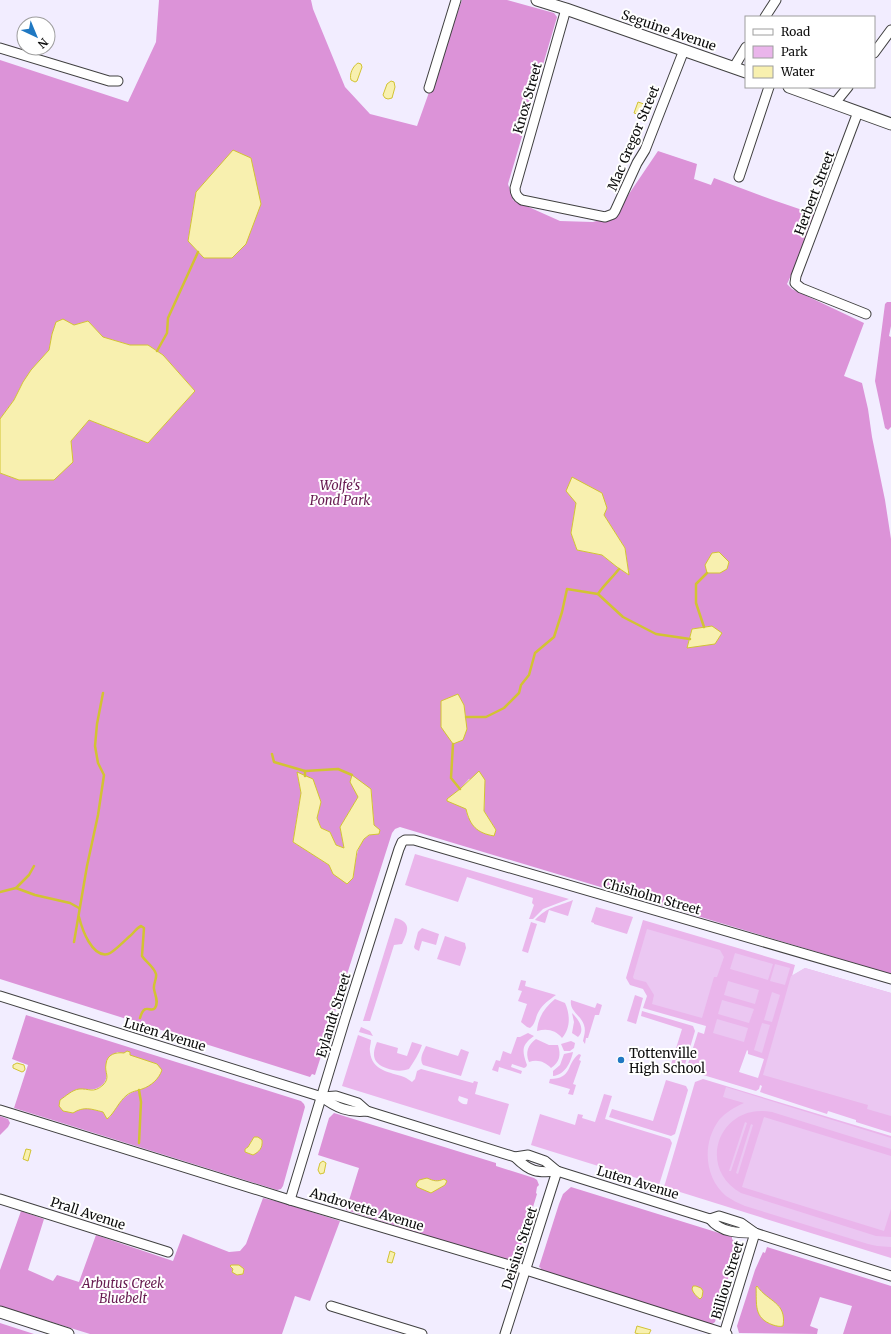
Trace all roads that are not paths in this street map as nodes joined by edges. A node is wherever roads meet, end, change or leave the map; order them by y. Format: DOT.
graph roads {
  1 [pos="456,0"];
  2 [pos="540,0"];
  3 [pos="776,0"];
  4 [pos="566,8"];
  5 [pos="766,16"];
  6 [pos="891,30"];
  7 [pos="0,48"];
  8 [pos="745,49"];
  9 [pos="684,50"];
  10 [pos="875,52"];
  11 [pos="734,67"];
  12 [pos="745,72"];
  13 [pos="118,81"];
  14 [pos="429,88"];
  15 [pos="769,88"];
  16 [pos="792,88"];
  17 [pos="847,88"];
  18 [pos="835,103"];
  19 [pos="858,112"];
  20 [pos="891,124"];
  21 [pos="739,177"];
  22 [pos="613,214"];
  23 [pos="866,314"];
  24 [pos="405,840"];
  25 [pos="891,979"];
  26 [pos="0,996"];
  27 [pos="322,1097"];
  28 [pos="0,1110"];
  29 [pos="557,1170"];
  30 [pos="0,1199"];
  31 [pos="290,1200"];
  32 [pos="755,1233"];
  33 [pos="168,1252"];
  34 [pos="526,1270"];
  35 [pos="891,1276"];
  36 [pos="331,1306"];
  37 [pos="0,1312"];
  38 [pos="68,1334"];
  39 [pos="422,1334"];
  40 [pos="505,1334"];
  41 [pos="725,1334"];
  1 -- 14 [label="street"];
  2 -- 4 [label="street, Seguine Avenue"];
  3 -- 5 [label="street"];
  4 -- 9 [label="street, Seguine Avenue"];
  4 -- 22 [label="street, Knox Street"];
  6 -- 10 [label="street"];
  7 -- 13 [label="street"];
  8 -- 11 [label="street"];
  9 -- 11 [label="street, Seguine Avenue"];
  9 -- 22 [label="street, Mac Gregor Street"];
  11 -- 12 [label="street, Seguine Avenue"];
  15 -- 21 [label="street"];
  16 -- 18 [label="street"];
  17 -- 18 [label="street"];
  18 -- 19 [label="street"];
  19 -- 20 [label="street"];
  19 -- 23 [label="street, Herbert Street"];
  24 -- 25 [label="street, Chisholm Street"];
  24 -- 27 [label="street, Eylandt Street"];
  26 -- 27 [label="street, Luten Avenue"];
  27 -- 29 [label="street, Luten Avenue"];
  27 -- 31 [label="street, Eylandt Street"];
  28 -- 31 [label="street, Androvette Avenue"];
  29 -- 32 [label="street, Luten Avenue"];
  29 -- 34 [label="street, Deisius Street"];
  30 -- 33 [label="street, Prall Avenue"];
  31 -- 34 [label="street, Androvette Avenue"];
  32 -- 35 [label="street, Luten Avenue"];
  32 -- 41 [label="street, Billiou Street"];
  34 -- 40 [label="street, Deisius Street"];
  34 -- 41 [label="street, Androvette Avenue"];
  36 -- 39 [label="street"];
  37 -- 38 [label="street"];
}
